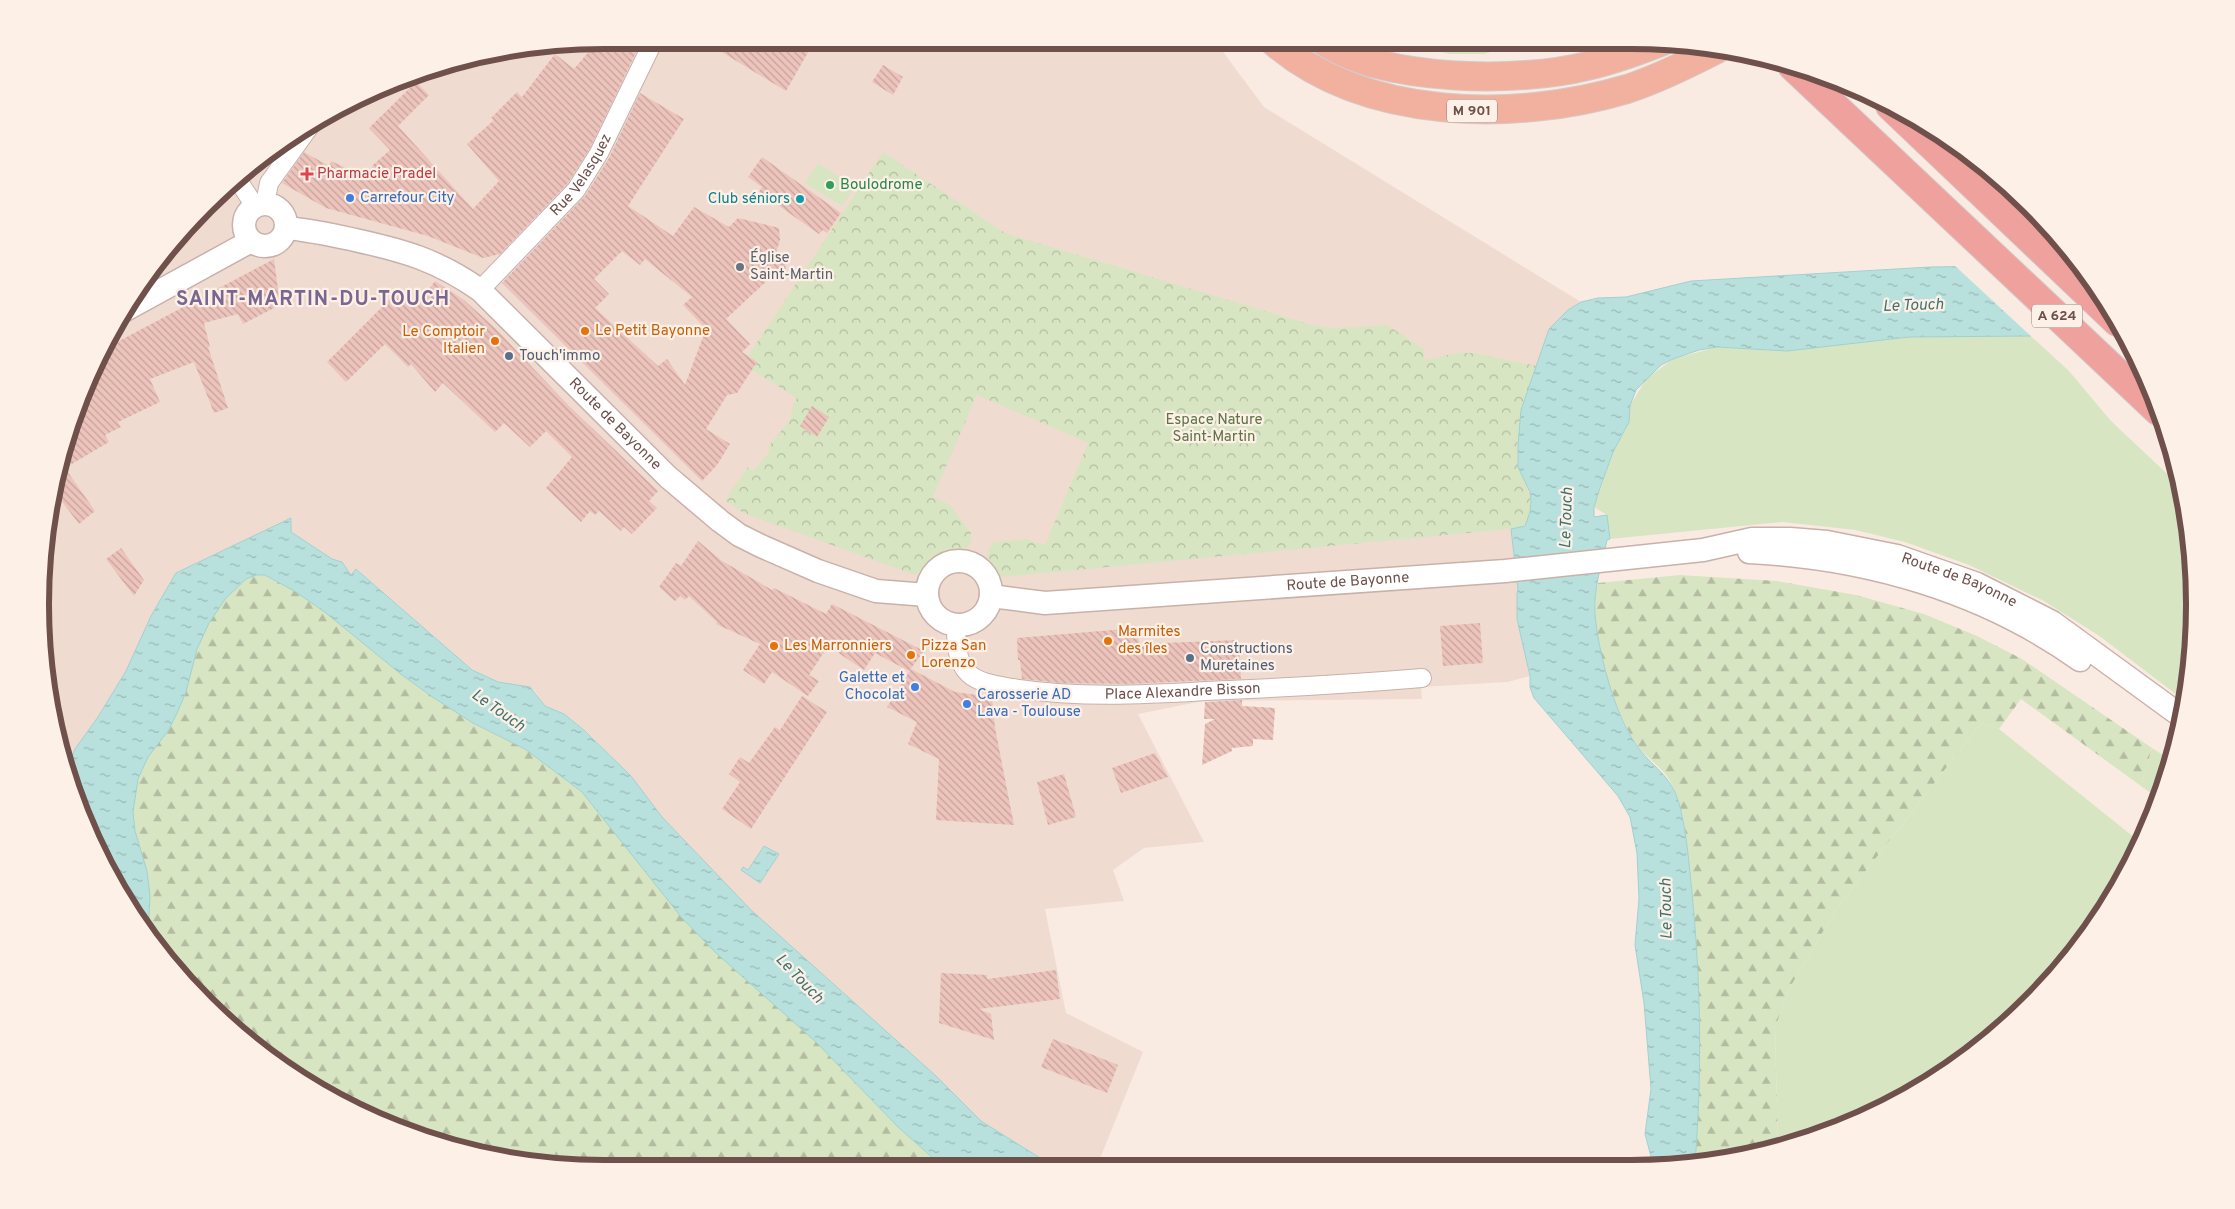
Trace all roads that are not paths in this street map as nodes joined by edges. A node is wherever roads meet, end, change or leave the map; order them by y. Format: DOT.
graph roads {
  1 [pos="650,49"];
  2 [pos="1285,49"];
  3 [pos="1339,49"];
  4 [pos="1642,49"];
  5 [pos="1708,55"];
  6 [pos="1803,76"];
  7 [pos="1908,123"];
  8 [pos="301,139"];
  9 [pos="242,184"];
  10 [pos="260,205"];
  11 [pos="286,228"];
  12 [pos="251,241"];
  13 [pos="480,290"];
  14 [pos="138,303"];
  15 [pos="2099,306"];
  16 [pos="2147,401"];
  17 [pos="1703,550"];
  18 [pos="927,595"];
  19 [pos="991,596"];
  20 [pos="956,624"];
  21 [pos="1422,678"];
  22 [pos="2176,712"];
  23 [pos="2172,727"];
  1 -- 13 [label="street, Rue Velasquez"];
  2 -- 5 [label="highway, M 901"];
  3 -- 4 [label="highway"];
  6 -- 16 [label="highway, A 624"];
  7 -- 15 [label="highway, A 624"];
  8 -- 10 [label="street"];
  9 -- 10 [label="street"];
  10 -- 11 [label="street"];
  10 -- 12 [label="street"];
  11 -- 12 [label="street"];
  11 -- 13 [label="street, Route de Bayonne"];
  12 -- 14 [label="street"];
  13 -- 18 [label="street, Route de Bayonne"];
  17 -- 19 [label="street, Route de Bayonne"];
  17 -- 22 [label="street, Route de Bayonne"];
  17 -- 23 [label="street, Route de Bayonne"];
  18 -- 19 [label="street"];
  18 -- 20 [label="street"];
  19 -- 20 [label="street"];
  20 -- 21 [label="street, Place Alexandre Bisson"];
}
